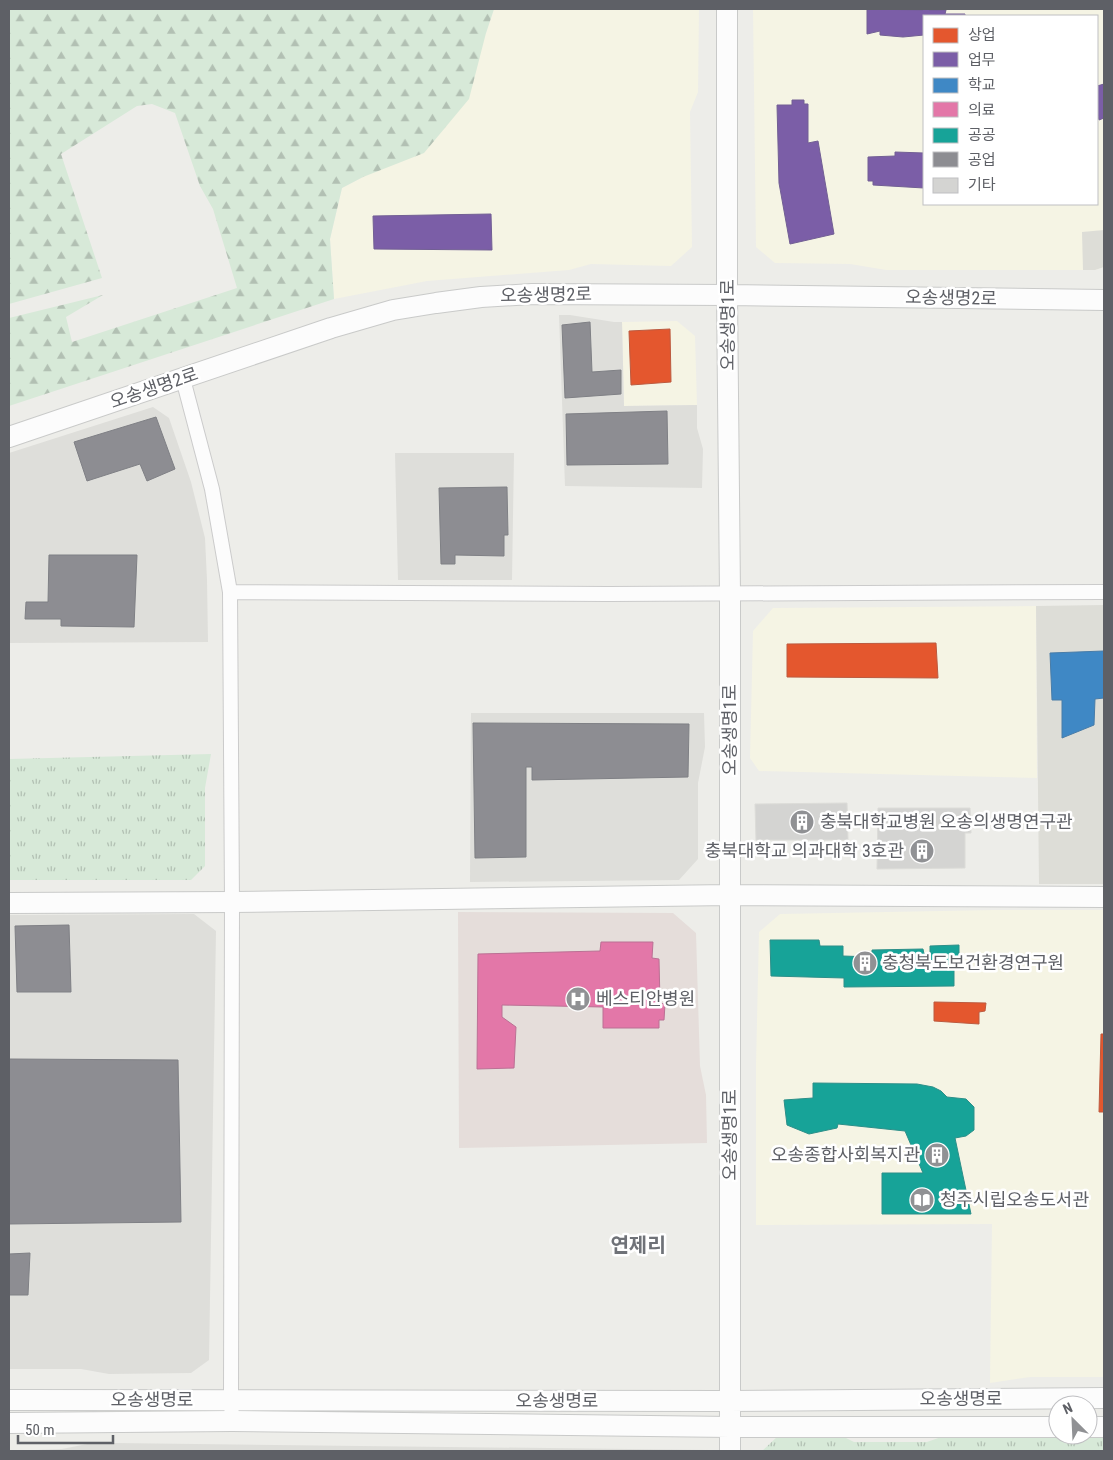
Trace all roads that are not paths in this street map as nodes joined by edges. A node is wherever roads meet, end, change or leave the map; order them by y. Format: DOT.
graph roads {
  1 [pos="728,9"];
  2 [pos="728,294"];
  3 [pos="1104,300"];
  4 [pos="183,379"];
  5 [pos="9,437"];
  6 [pos="230,592"];
  7 [pos="1104,592"];
  8 [pos="730,594"];
  9 [pos="730,895"];
  10 [pos="1104,897"];
  11 [pos="9,902"];
  12 [pos="232,902"];
  13 [pos="1104,1398"];
  14 [pos="231,1399"];
  15 [pos="9,1400"];
  16 [pos="729,1401"];
  17 [pos="232,1421"];
  18 [pos="9,1423"];
  19 [pos="730,1427"];
  20 [pos="1048,1427"];
  21 [pos="730,1451"];
  1 -- 2 [label="street, 오송생명1로"];
  2 -- 3 [label="street, 오송생명2로"];
  2 -- 4 [label="street, 오송생명2로"];
  2 -- 8 [label="street, 오송생명1로"];
  4 -- 5 [label="street, 오송생명2로"];
  4 -- 6 [label="street"];
  6 -- 8 [label="street"];
  6 -- 12 [label="street"];
  7 -- 8 [label="street"];
  8 -- 9 [label="street, 오송생명1로"];
  9 -- 10 [label="street"];
  9 -- 12 [label="street"];
  9 -- 16 [label="street, 오송생명1로"];
  11 -- 12 [label="street"];
  12 -- 14 [label="street"];
  13 -- 16 [label="street, 오송생명로"];
  14 -- 15 [label="street, 오송생명로"];
  14 -- 16 [label="street, 오송생명로"];
  14 -- 17 [label="street"];
  16 -- 19 [label="street, 오송생명1로"];
  17 -- 18 [label="street, 오송생명로"];
  17 -- 19 [label="street, 오송생명로"];
  19 -- 20 [label="street, 오송생명로"];
  19 -- 21 [label="street, 오송생명1로"];
}
